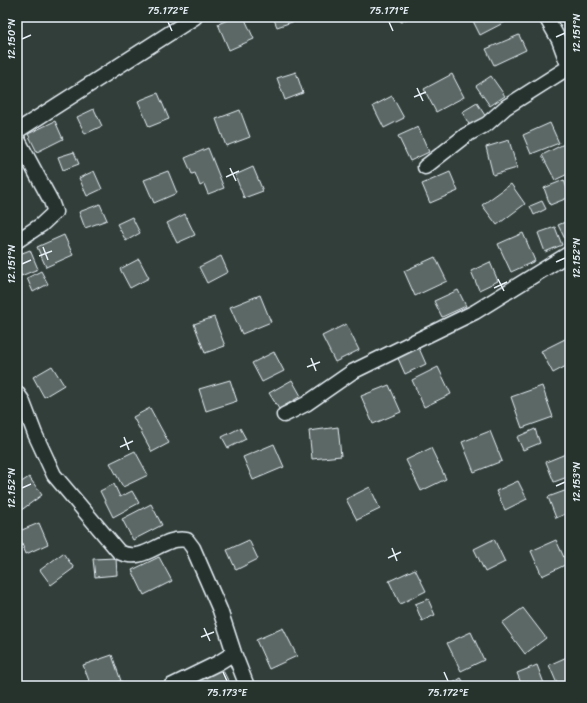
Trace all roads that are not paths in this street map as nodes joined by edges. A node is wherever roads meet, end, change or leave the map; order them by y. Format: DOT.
graph roads {
  1 [pos="195,17"];
  2 [pos="546,17"];
  3 [pos="570,68"];
  4 [pos="17,130"];
  5 [pos="17,138"];
  6 [pos="425,167"];
  7 [pos="17,241"];
  8 [pos="570,253"];
  9 [pos="17,393"];
  10 [pos="284,415"];
  11 [pos="234,653"];
  12 [pos="171,686"];
  13 [pos="248,686"];
  1 -- 4 [label="street"];
  2 -- 3 [label="street"];
  3 -- 6 [label="street"];
  5 -- 7 [label="street"];
  8 -- 10 [label="street"];
  9 -- 11 [label="street"];
  11 -- 12 [label="street"];
  11 -- 13 [label="street"];
}
